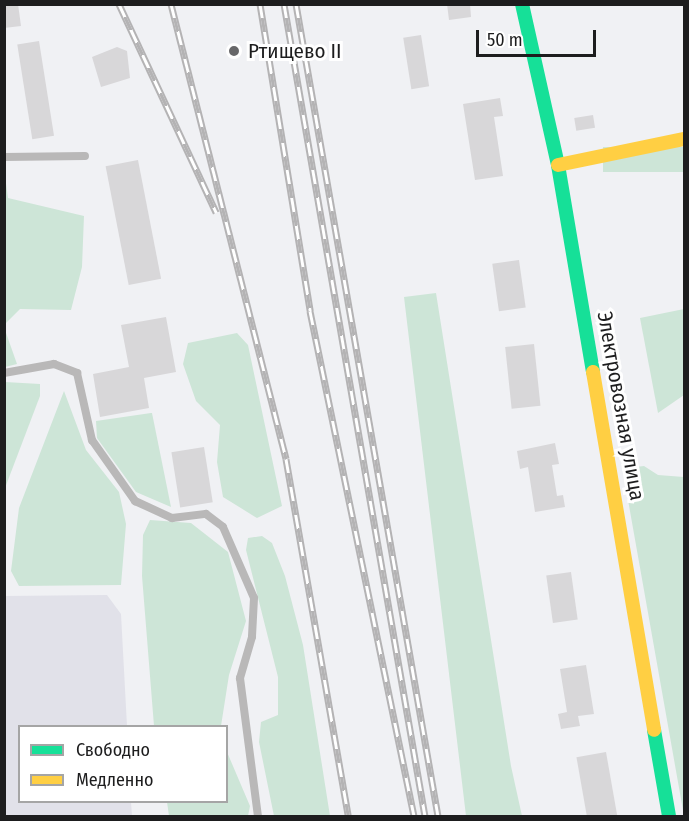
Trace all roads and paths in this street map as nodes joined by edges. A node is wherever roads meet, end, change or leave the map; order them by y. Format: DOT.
graph roads {
  1 [pos="522,4"];
  2 [pos="684,139"];
  3 [pos="85,156"];
  4 [pos="4,157"];
  5 [pos="558,165"];
  6 [pos="4,373"];
  7 [pos="258,816"];
  8 [pos="669,816"];
  1 -- 5 [label="street, Электровозная улица"];
  2 -- 5 [label="street"];
  3 -- 4 [label="lane"];
  5 -- 8 [label="street, Электровозная улица"];
  6 -- 7 [label="lane"];
}
